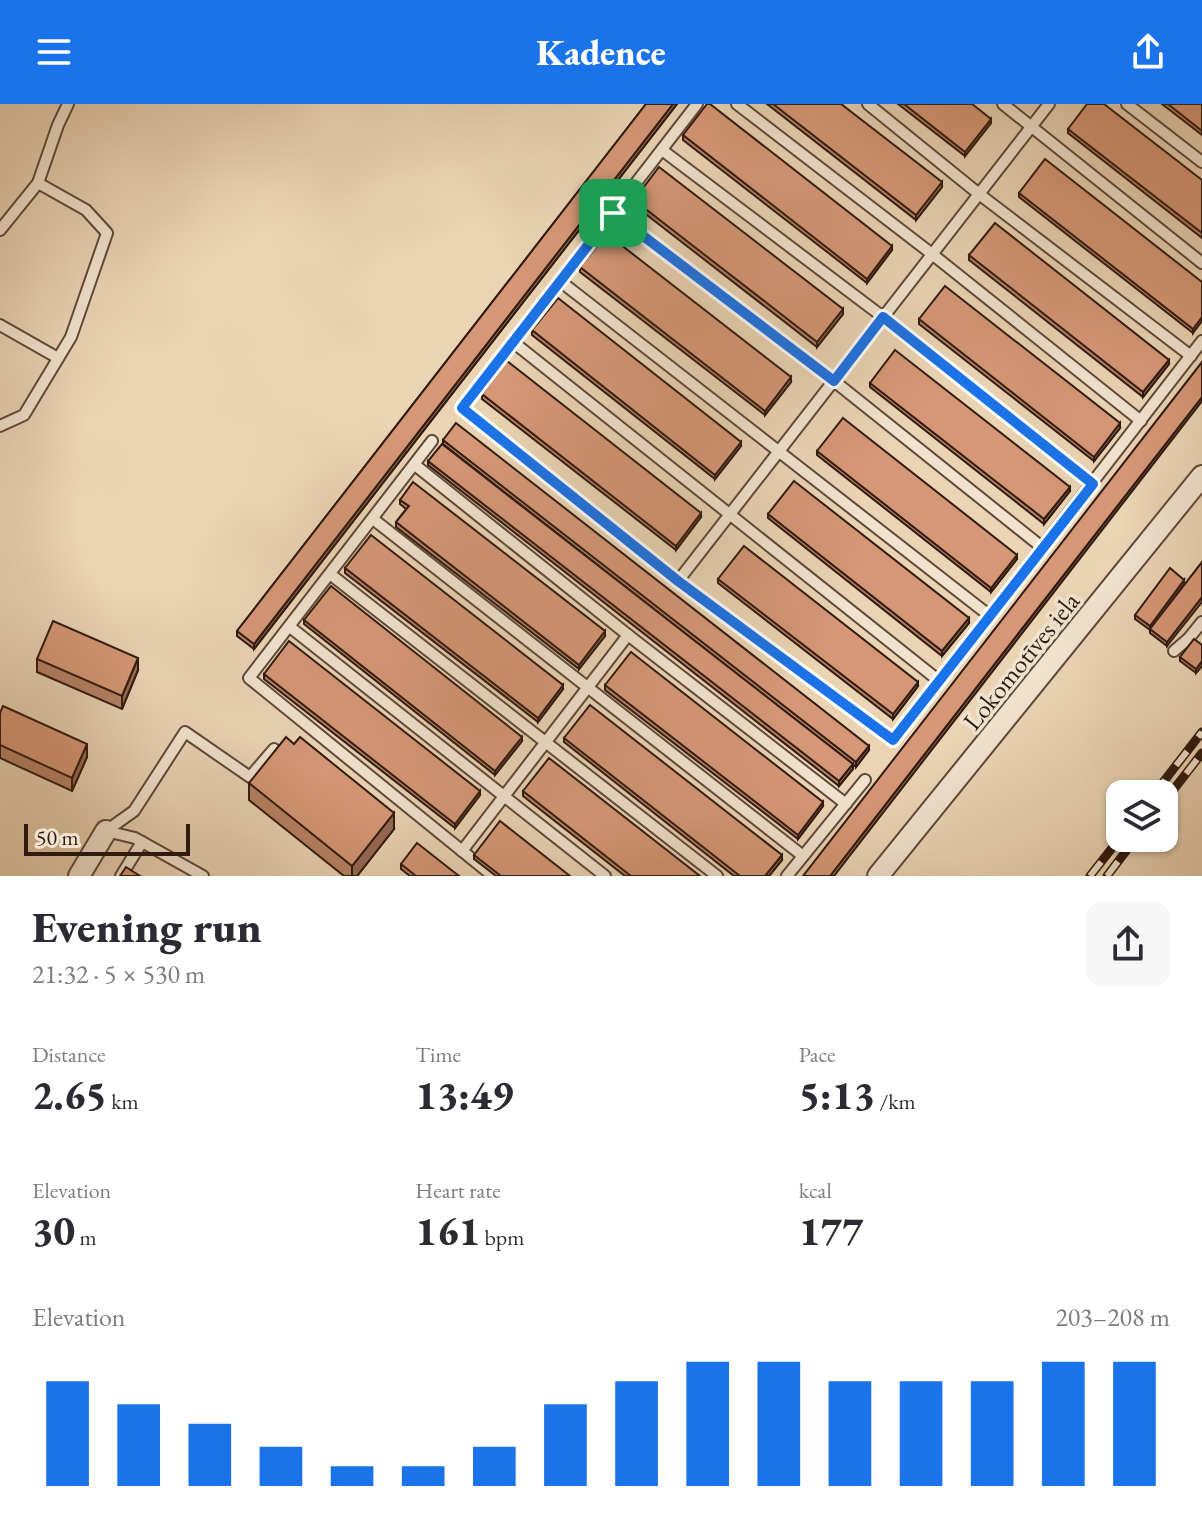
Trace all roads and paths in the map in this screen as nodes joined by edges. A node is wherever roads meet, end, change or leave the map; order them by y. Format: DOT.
graph roads {
  1 [pos="68,104"];
  2 [pos="697,104"];
  3 [pos="737,104"];
  4 [pos="868,104"];
  5 [pos="1003,104"];
  6 [pos="1049,104"];
  7 [pos="1127,104"];
  8 [pos="1031,126"];
  9 [pos="662,150"];
  10 [pos="1202,162"];
  11 [pos="38,183"];
  12 [pos="979,194"];
  13 [pos="613,213"];
  14 [pos="0,230"];
  15 [pos="932,254"];
  16 [pos="1202,263"];
  17 [pos="560,281"];
  18 [pos="883,317"];
  19 [pos="0,325"];
  20 [pos="1202,341"];
  21 [pos="513,342"];
  22 [pos="1191,356"];
  23 [pos="58,358"];
  24 [pos="834,381"];
  25 [pos="1141,421"];
  26 [pos="0,426"];
  27 [pos="432,441"];
  28 [pos="778,452"];
  29 [pos="415,465"];
  30 [pos="1202,476"];
  31 [pos="1093,484"];
  32 [pos="731,513"];
  33 [pos="373,519"];
  34 [pos="1043,548"];
  35 [pos="330,574"];
  36 [pos="678,581"];
  37 [pos="990,616"];
  38 [pos="1202,622"];
  39 [pos="290,627"];
  40 [pos="628,635"];
  41 [pos="1174,651"];
  42 [pos="938,680"];
  43 [pos="587,687"];
  44 [pos="545,742"];
  45 [pos="274,749"];
  46 [pos="865,780"];
  47 [pos="504,796"];
  48 [pos="846,804"];
  49 [pos="106,831"];
  50 [pos="142,842"];
  51 [pos="462,851"];
  52 [pos="803,856"];
  53 [pos="79,876"];
  54 [pos="121,876"];
  55 [pos="203,876"];
  56 [pos="493,876"];
  57 [pos="605,876"];
  58 [pos="717,876"];
  59 [pos="787,876"];
  60 [pos="878,876"];
  1 -- 11 [label="lane"];
  2 -- 9 [label="lane"];
  3 -- 15 [label="lane"];
  4 -- 12 [label="lane"];
  5 -- 8 [label="lane"];
  6 -- 8 [label="lane"];
  7 -- 10 [label="lane"];
  8 -- 12 [label="lane"];
  8 -- 16 [label="lane"];
  9 -- 13 [label="lane"];
  9 -- 18 [label="lane"];
  11 -- 14 [label="lane"];
  11 -- 23 [label="lane"];
  12 -- 15 [label="lane"];
  12 -- 22 [label="lane"];
  13 -- 17 [label="lane"];
  13 -- 24 [label="lane"];
  15 -- 18 [label="lane"];
  15 -- 25 [label="lane"];
  17 -- 21 [label="lane"];
  17 -- 28 [label="lane"];
  18 -- 24 [label="lane"];
  18 -- 31 [label="lane"];
  19 -- 23 [label="lane"];
  20 -- 22 [label="lane"];
  21 -- 32 [label="lane"];
  21 -- 36 [label="lane"];
  22 -- 25 [label="lane"];
  23 -- 26 [label="lane"];
  24 -- 28 [label="lane"];
  24 -- 34 [label="lane"];
  25 -- 31 [label="lane"];
  27 -- 29 [label="lane"];
  28 -- 32 [label="lane"];
  28 -- 37 [label="lane"];
  29 -- 33 [label="lane"];
  29 -- 40 [label="lane"];
  30 -- 60 [label="street, Lokomotīves iela"];
  31 -- 34 [label="lane"];
  32 -- 36 [label="lane"];
  32 -- 42 [label="lane"];
  33 -- 35 [label="lane"];
  33 -- 43 [label="lane"];
  34 -- 37 [label="lane"];
  35 -- 39 [label="lane"];
  35 -- 44 [label="lane"];
  36 -- 42 [label="lane"];
  37 -- 42 [label="lane"];
  38 -- 41 [label="lane"];
  39 -- 47 [label="lane"];
  39 -- 51 [label="lane"];
  40 -- 43 [label="lane"];
  40 -- 48 [label="lane"];
  43 -- 44 [label="lane"];
  43 -- 52 [label="lane"];
  44 -- 47 [label="lane"];
  44 -- 58 [label="lane"];
  45 -- 49 [label="lane"];
  46 -- 48 [label="lane"];
  47 -- 51 [label="lane"];
  47 -- 57 [label="lane"];
  48 -- 52 [label="lane"];
  49 -- 50 [label="lane"];
  49 -- 53 [label="street"];
  50 -- 54 [label="lane"];
  50 -- 55 [label="lane"];
  51 -- 56 [label="lane"];
  52 -- 59 [label="lane"];
}
